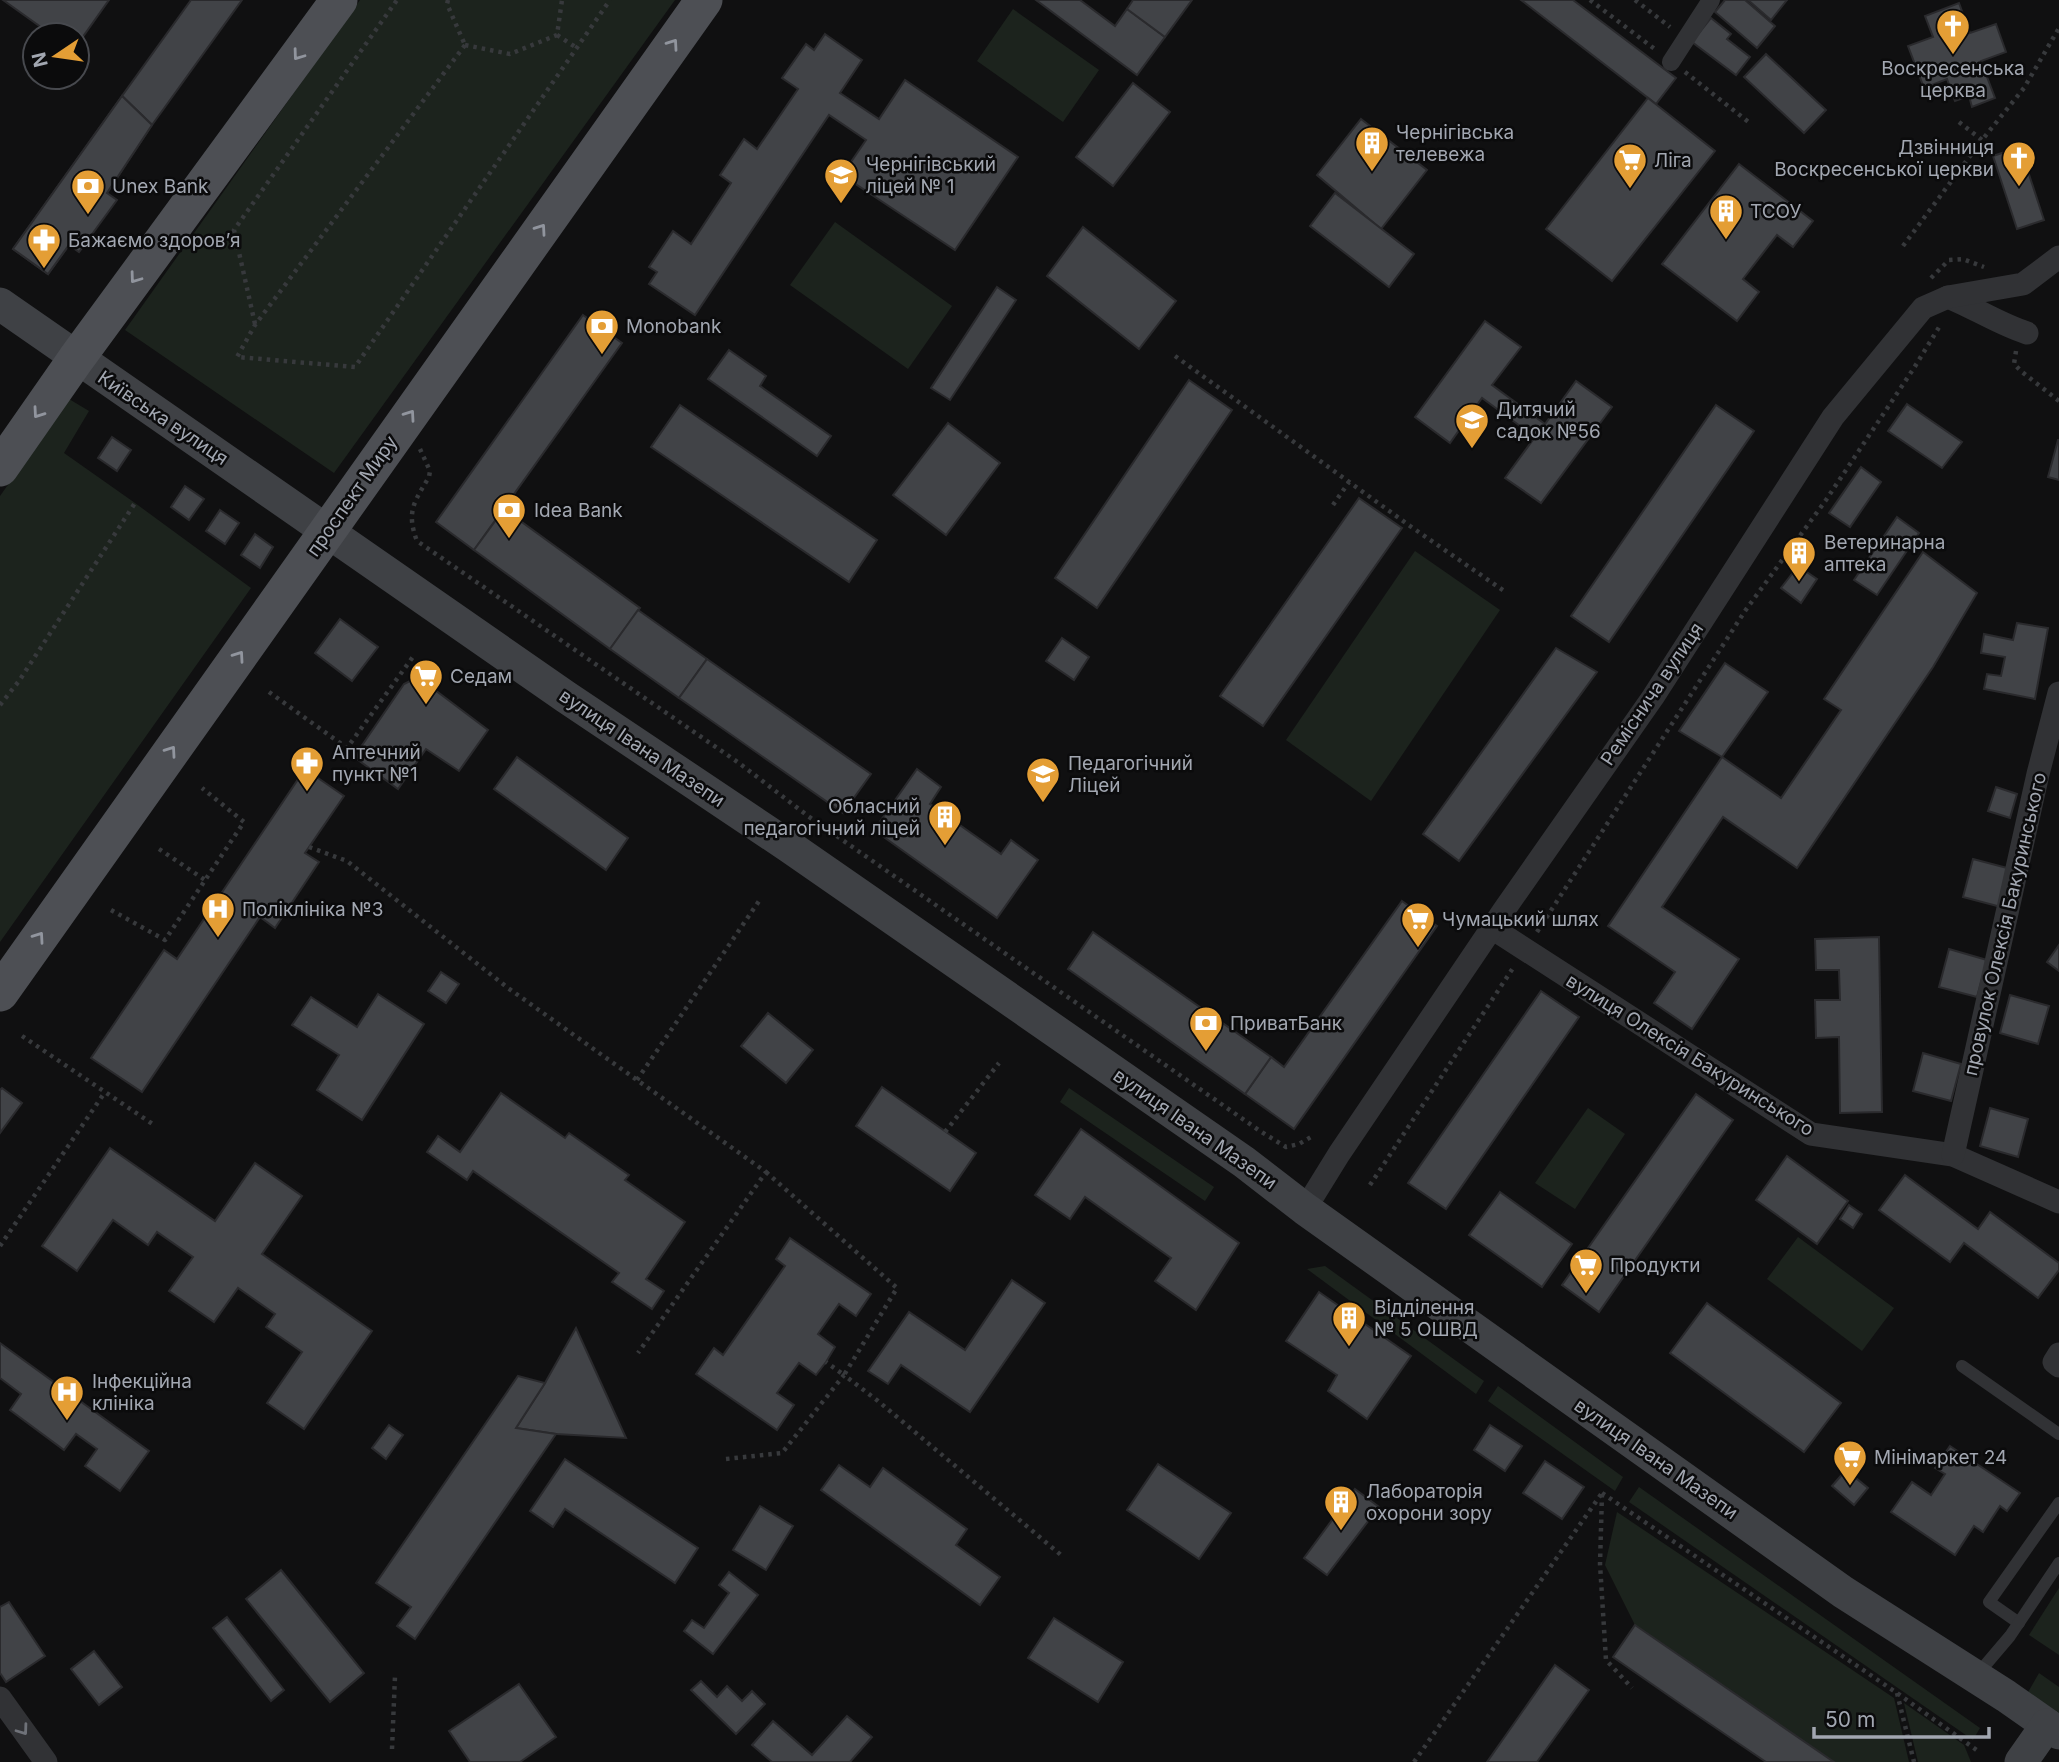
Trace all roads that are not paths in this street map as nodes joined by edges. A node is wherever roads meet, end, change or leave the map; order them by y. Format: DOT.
graph roads {
  1 [pos="338,0"];
  2 [pos="704,0"];
  3 [pos="1711,0"];
  4 [pos="1671,62"];
  5 [pos="2059,257"];
  6 [pos="1948,297"];
  7 [pos="0,304"];
  8 [pos="2027,333"];
  9 [pos="76,359"];
  10 [pos="0,468"];
  11 [pos="328,530"];
  12 [pos="2059,693"];
  13 [pos="1492,928"];
  14 [pos="0,993"];
  15 [pos="1953,1155"];
  16 [pos="2059,1202"];
  17 [pos="1305,1209"];
  18 [pos="2059,1354"];
  19 [pos="1962,1366"];
  20 [pos="2059,1366"];
  21 [pos="2059,1434"];
  22 [pos="2059,1503"];
  23 [pos="2059,1563"];
  24 [pos="2019,1623"];
  25 [pos="1976,1677"];
  26 [pos="0,1698"];
  27 [pos="2053,1729"];
  28 [pos="46,1762"];
  29 [pos="2021,1762"];
  1 -- 9 [label="main road, one-way"];
  11 -- 2 [label="main road, проспект Миру, one-way"];
  3 -- 4 [label="street"];
  5 -- 6 [label="street, Реміснича вулиця"];
  6 -- 8 [label="street"];
  6 -- 13 [label="street, Реміснича вулиця"];
  7 -- 9 [label="main road, Київська вулиця"];
  9 -- 10 [label="main road, one-way"];
  9 -- 11 [label="main road, Київська вулиця"];
  14 -- 11 [label="main road, проспект Миру, one-way"];
  11 -- 17 [label="main road, вулиця Івана Мазепи"];
  12 -- 15 [label="street, провулок Олексія Бакуринського"];
  13 -- 15 [label="street, вулиця Олексія Бакуринського"];
  13 -- 17 [label="street, Реміснича вулиця"];
  15 -- 16 [label="street, вулиця Олексія Бакуринського"];
  17 -- 25 [label="main road, вулиця Івана Мазепи"];
  18 -- 20 [label="street"];
  19 -- 21 [label="lane"];
  22 -- 24 [label="lane"];
  23 -- 24 [label="lane"];
  24 -- 25 [label="lane"];
  25 -- 27 [label="main road, вулиця Івана Мазепи"];
  26 -- 28 [label="street, one-way"];
  27 -- 29 [label="main road"];
}
